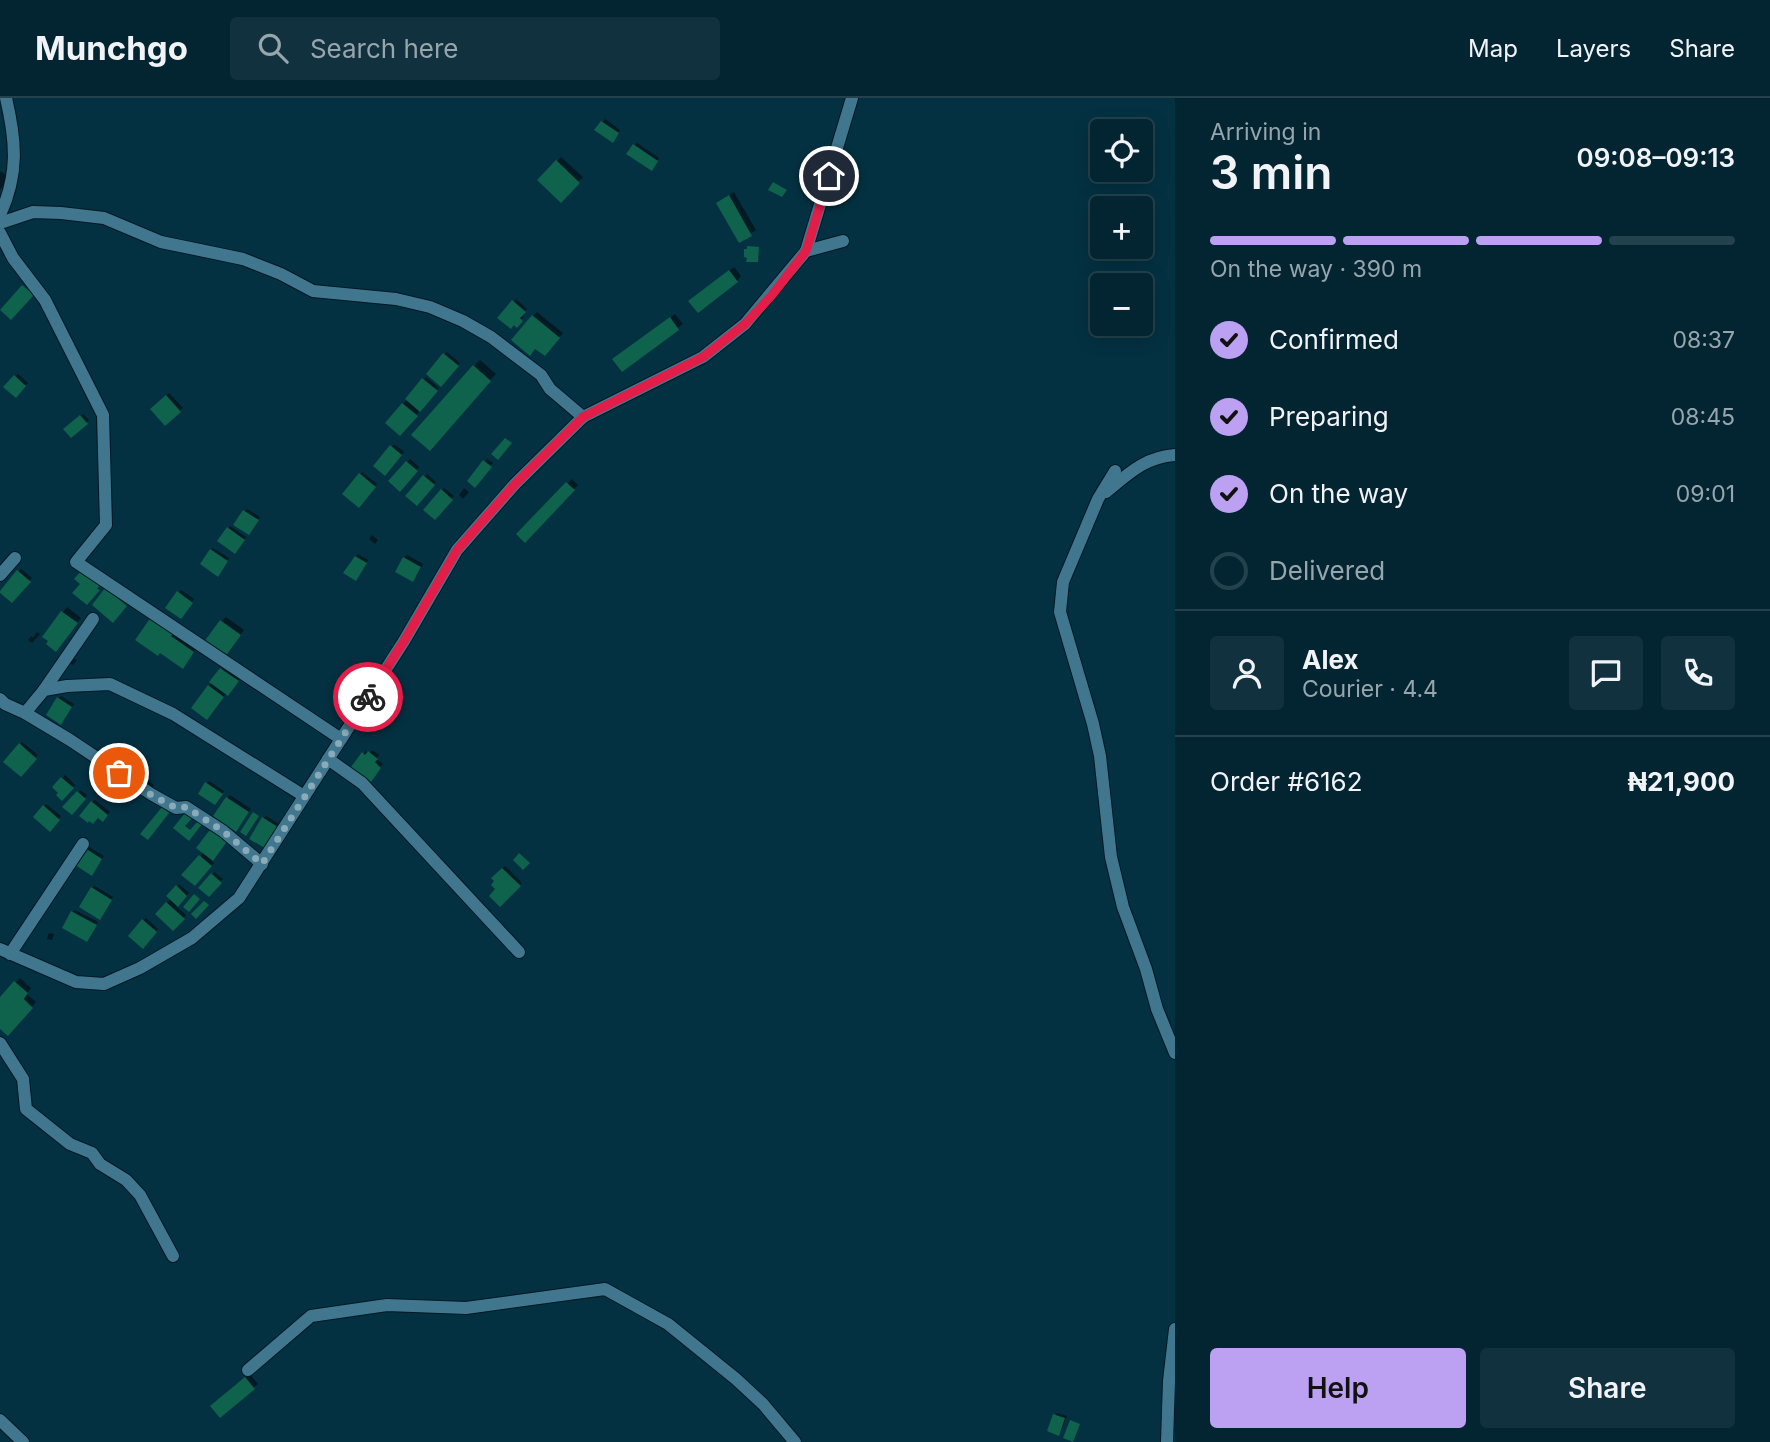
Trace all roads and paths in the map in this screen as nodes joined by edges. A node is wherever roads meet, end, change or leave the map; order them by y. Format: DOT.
graph roads {
  1 [pos="6,98"];
  2 [pos="852,98"];
  3 [pos="0,215"];
  4 [pos="0,223"];
  5 [pos="0,233"];
  6 [pos="843,241"];
  7 [pos="806,251"];
  8 [pos="583,417"];
  9 [pos="1175,455"];
  10 [pos="1115,471"];
  11 [pos="1098,499"];
  12 [pos="15,558"];
  13 [pos="0,575"];
  14 [pos="93,619"];
  15 [pos="44,690"];
  16 [pos="0,699"];
  17 [pos="25,713"];
  18 [pos="341,739"];
  19 [pos="328,759"];
  20 [pos="304,796"];
  21 [pos="83,844"];
  22 [pos="262,864"];
  23 [pos="5,951"];
  24 [pos="519,952"];
  25 [pos="0,1044"];
  26 [pos="1175,1053"];
  27 [pos="173,1256"];
  28 [pos="1175,1329"];
  29 [pos="248,1370"];
  30 [pos="0,1420"];
  31 [pos="23,1442"];
  32 [pos="795,1442"];
  33 [pos="1167,1442"];
  1 -- 3 [label="street"];
  2 -- 7 [label="street"];
  4 -- 8 [label="street"];
  5 -- 18 [label="street"];
  6 -- 7 [label="street"];
  7 -- 8 [label="street"];
  8 -- 18 [label="street"];
  9 -- 11 [label="street"];
  10 -- 11 [label="street"];
  11 -- 26 [label="street"];
  12 -- 13 [label="street"];
  14 -- 15 [label="street"];
  15 -- 17 [label="street"];
  15 -- 20 [label="street"];
  16 -- 17 [label="street"];
  17 -- 22 [label="street"];
  18 -- 19 [label="street"];
  19 -- 20 [label="street"];
  19 -- 24 [label="street"];
  20 -- 22 [label="street"];
  21 -- 23 [label="street"];
  22 -- 23 [label="street"];
  25 -- 27 [label="street"];
  28 -- 33 [label="street"];
  29 -- 32 [label="street"];
  30 -- 31 [label="street"];
}
